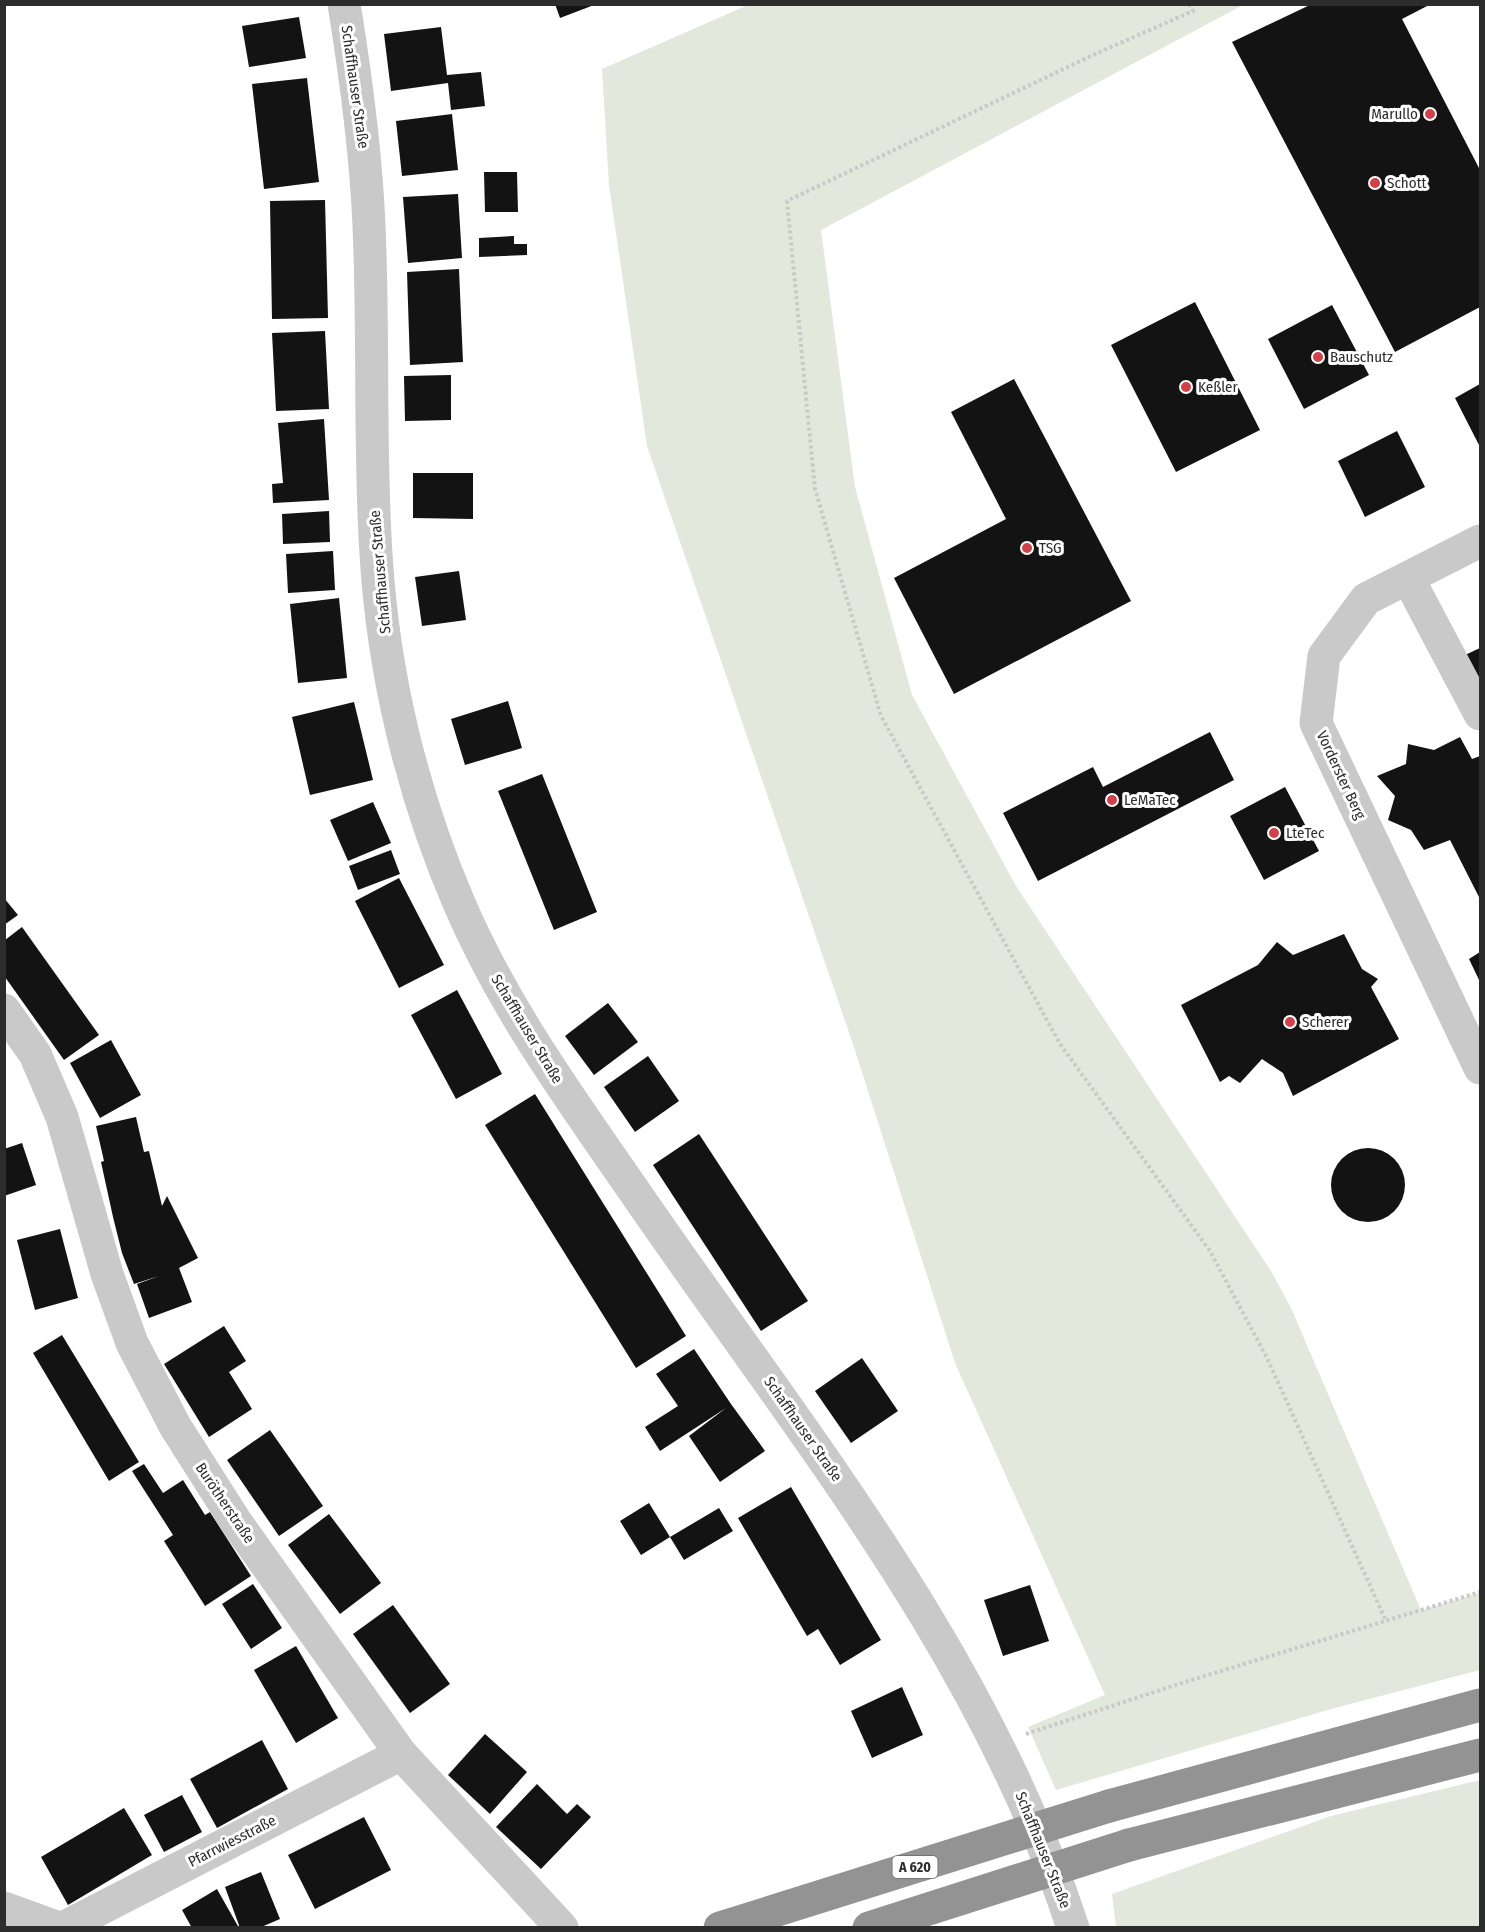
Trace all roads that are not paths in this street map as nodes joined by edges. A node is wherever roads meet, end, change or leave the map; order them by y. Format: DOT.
graph roads {
  1 [pos="344,4"];
  2 [pos="1480,541"];
  3 [pos="1408,578"];
  4 [pos="1480,714"];
  5 [pos="4,1010"];
  6 [pos="1480,1068"];
  7 [pos="1480,1705"];
  8 [pos="401,1754"];
  9 [pos="1480,1755"];
  10 [pos="4,1908"];
  11 [pos="61,1928"];
  12 [pos="562,1928"];
  13 [pos="720,1928"];
  14 [pos="869,1928"];
  15 [pos="1073,1928"];
  1 -- 15 [label="street, Schaffhauser Straße"];
  2 -- 3 [label="street, Vorderster Berg"];
  3 -- 4 [label="street"];
  3 -- 6 [label="street, Vorderster Berg"];
  5 -- 8 [label="street, Burötherstraße"];
  7 -- 13 [label="highway, A 620, bridge"];
  8 -- 11 [label="street, Pfarrwiesstraße"];
  8 -- 12 [label="street, Burötherstraße"];
  9 -- 14 [label="highway, bridge"];
  10 -- 11 [label="street, Pfarrwiesstraße"];
}
